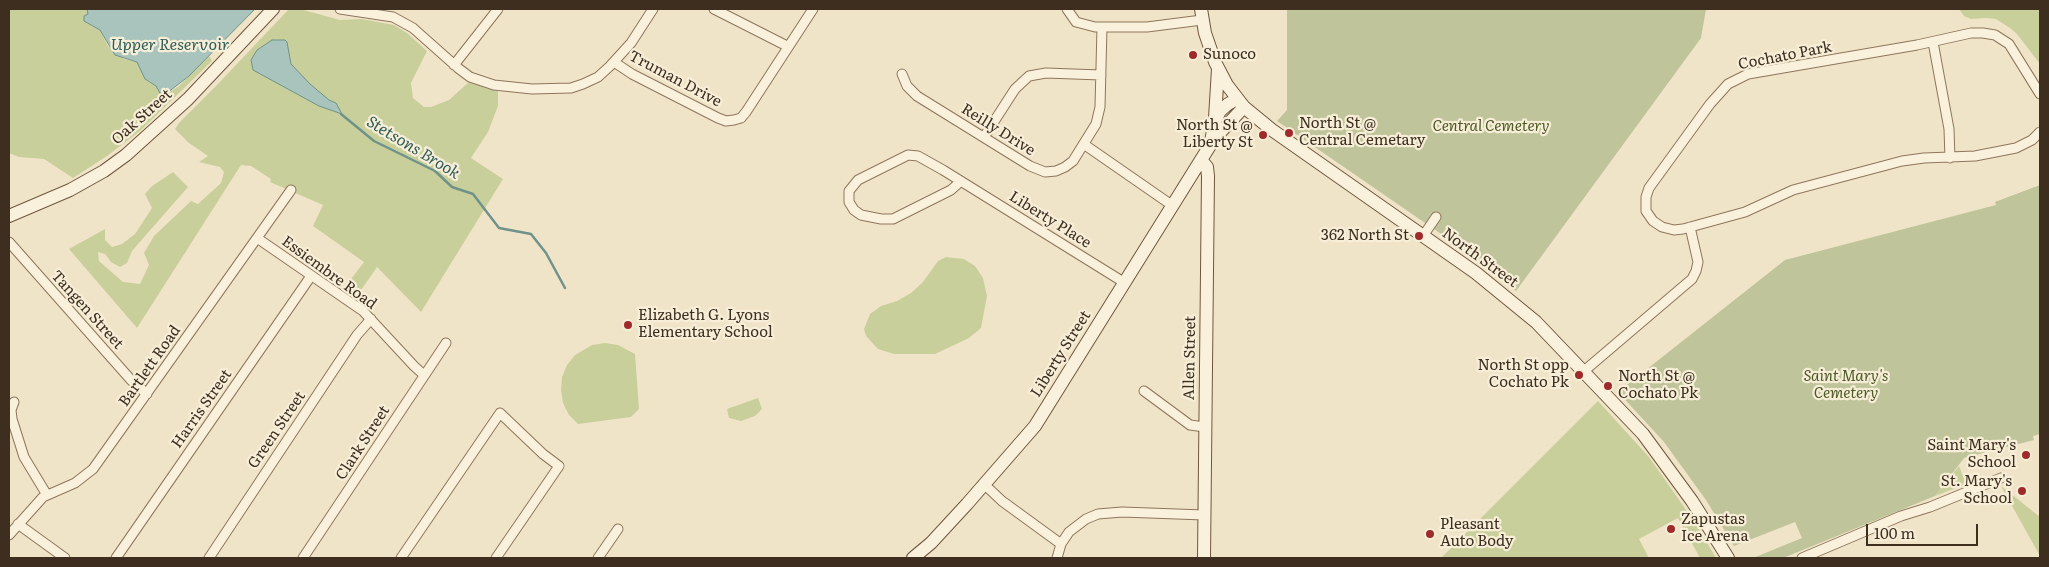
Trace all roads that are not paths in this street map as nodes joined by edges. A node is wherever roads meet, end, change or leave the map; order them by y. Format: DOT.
graph roads {
  1 [pos="273,9"];
  2 [pos="340,9"];
  3 [pos="498,9"];
  4 [pos="653,9"];
  5 [pos="714,9"];
  6 [pos="813,9"];
  7 [pos="1067,9"];
  8 [pos="1202,14"];
  9 [pos="1102,27"];
  10 [pos="1933,42"];
  11 [pos="787,46"];
  12 [pos="614,62"];
  13 [pos="454,65"];
  14 [pos="1218,69"];
  15 [pos="902,74"];
  16 [pos="1101,76"];
  17 [pos="2040,94"];
  18 [pos="1241,103"];
  19 [pos="1215,121"];
  20 [pos="2040,132"];
  21 [pos="984,138"];
  22 [pos="1085,145"];
  23 [pos="1209,146"];
  24 [pos="1950,158"];
  25 [pos="1201,160"];
  26 [pos="961,181"];
  27 [pos="291,190"];
  28 [pos="1172,206"];
  29 [pos="9,216"];
  30 [pos="1436,217"];
  31 [pos="1690,227"];
  32 [pos="1423,236"];
  33 [pos="257,238"];
  34 [pos="9,242"];
  35 [pos="311,276"];
  36 [pos="1125,282"];
  37 [pos="371,319"];
  38 [pos="446,343"];
  39 [pos="1584,371"];
  40 [pos="424,375"];
  41 [pos="1144,391"];
  42 [pos="147,394"];
  43 [pos="14,402"];
  44 [pos="1205,427"];
  45 [pos="2000,478"];
  46 [pos="985,485"];
  47 [pos="47,495"];
  48 [pos="1204,514"];
  49 [pos="18,524"];
  50 [pos="618,529"];
  51 [pos="9,535"];
  52 [pos="1061,544"];
  53 [pos="66,558"];
  54 [pos="116,558"];
  55 [pos="209,558"];
  56 [pos="303,558"];
  57 [pos="401,558"];
  58 [pos="496,558"];
  59 [pos="598,558"];
  60 [pos="913,558"];
  61 [pos="1057,558"];
  62 [pos="1204,558"];
  63 [pos="1728,558"];
  64 [pos="1802,558"];
  1 -- 29 [label="main road, Oak Street"];
  2 -- 13 [label="street"];
  3 -- 13 [label="street"];
  4 -- 12 [label="street"];
  5 -- 11 [label="street"];
  6 -- 11 [label="street, Truman Drive"];
  7 -- 9 [label="street"];
  8 -- 9 [label="street"];
  8 -- 14 [label="main road, North Street"];
  9 -- 16 [label="street, Reilly Drive"];
  10 -- 17 [label="street, Cochato Park"];
  10 -- 24 [label="street"];
  10 -- 31 [label="street, Cochato Park"];
  11 -- 12 [label="street, Truman Drive"];
  12 -- 13 [label="street"];
  14 -- 18 [label="main road, North Street"];
  14 -- 19 [label="main road"];
  15 -- 21 [label="street, Reilly Drive"];
  16 -- 21 [label="street"];
  16 -- 22 [label="street, Reilly Drive"];
  18 -- 19 [label="main road, Liberty Street"];
  18 -- 23 [label="main road, Liberty Street"];
  18 -- 32 [label="main road, North Street"];
  19 -- 23 [label="main road, Liberty Street"];
  20 -- 24 [label="street, Cochato Park"];
  21 -- 22 [label="street, Reilly Drive"];
  22 -- 28 [label="street"];
  23 -- 25 [label="main road, Liberty Street"];
  24 -- 31 [label="street, Cochato Park"];
  25 -- 28 [label="main road, Liberty Street"];
  25 -- 44 [label="main road, Allen Street"];
  26 -- 26 [label="street, Liberty Place"];
  26 -- 36 [label="street, Liberty Place"];
  27 -- 33 [label="street, Bartlett Road"];
  28 -- 36 [label="main road, Liberty Street"];
  30 -- 32 [label="street"];
  31 -- 39 [label="street"];
  32 -- 39 [label="main road, North Street"];
  33 -- 35 [label="street, Essiembre Road"];
  33 -- 42 [label="street, Bartlett Road"];
  34 -- 42 [label="street, Tangen Street"];
  35 -- 37 [label="street, Essiembre Road"];
  35 -- 54 [label="street, Harris Street"];
  36 -- 46 [label="main road, Liberty Street"];
  37 -- 40 [label="street, Essiembre Road"];
  37 -- 55 [label="street, Green Street"];
  38 -- 40 [label="street, Clark Street"];
  39 -- 63 [label="main road, North Street"];
  40 -- 56 [label="street, Clark Street"];
  41 -- 44 [label="street"];
  42 -- 47 [label="street, Bartlett Road"];
  43 -- 47 [label="street"];
  44 -- 48 [label="main road, Allen Street"];
  45 -- 64 [label="street"];
  46 -- 52 [label="street"];
  46 -- 60 [label="main road, Liberty Street"];
  47 -- 49 [label="street, Bartlett Road"];
  48 -- 52 [label="street"];
  48 -- 62 [label="main road, Allen Street"];
  49 -- 51 [label="street, Bartlett Road"];
  49 -- 53 [label="street"];
  50 -- 59 [label="street"];
  52 -- 61 [label="street"];
  57 -- 58 [label="street"];
}
